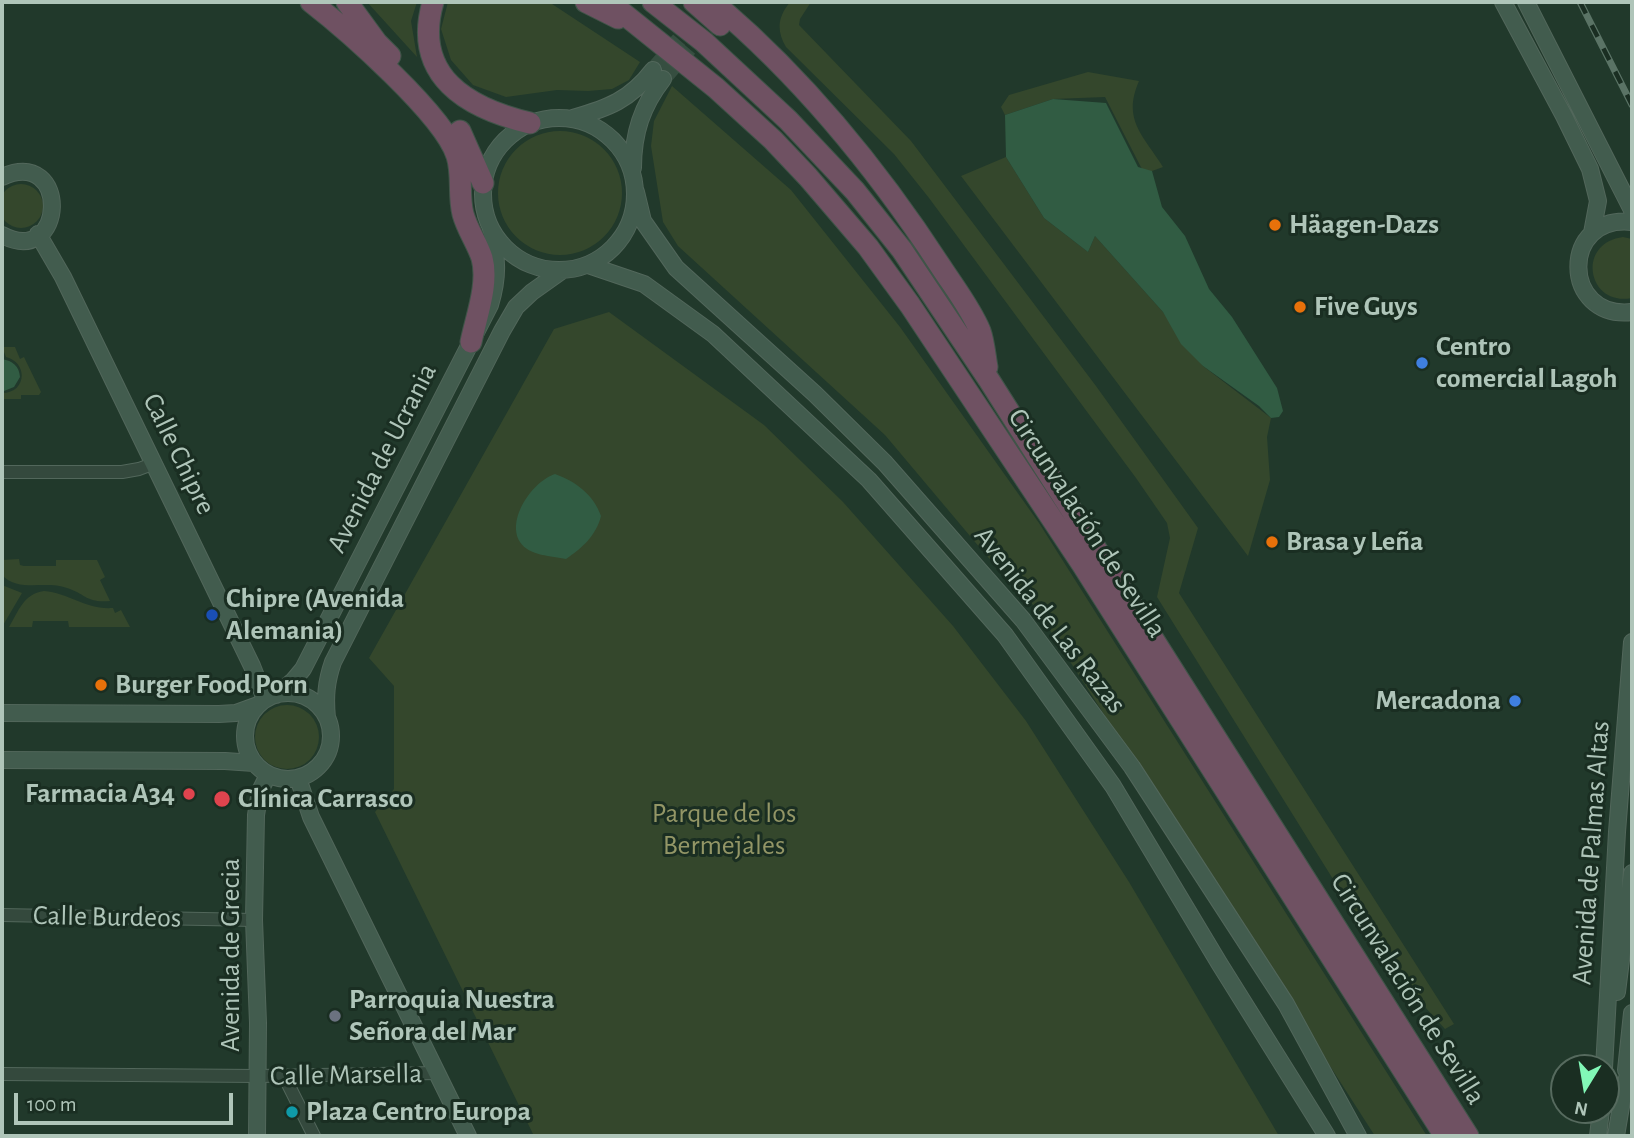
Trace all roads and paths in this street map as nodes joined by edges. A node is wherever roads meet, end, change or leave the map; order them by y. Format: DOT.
graph roads {
  1 [pos="311,2"];
  2 [pos="326,2"];
  3 [pos="347,2"];
  4 [pos="433,2"];
  5 [pos="586,2"];
  6 [pos="609,2"];
  7 [pos="653,2"];
  8 [pos="694,2"];
  9 [pos="713,2"];
  10 [pos="1503,2"];
  11 [pos="1526,2"];
  12 [pos="656,38"];
  13 [pos="377,43"];
  14 [pos="573,118"];
  15 [pos="530,123"];
  16 [pos="633,174"];
  17 [pos="2,177"];
  18 [pos="483,183"];
  19 [pos="883,186"];
  20 [pos="636,192"];
  21 [pos="1632,210"];
  22 [pos="1632,222"];
  23 [pos="491,229"];
  24 [pos="1592,233"];
  25 [pos="38,234"];
  26 [pos="2,235"];
  27 [pos="587,265"];
  28 [pos="563,270"];
  29 [pos="1611,311"];
  30 [pos="1632,312"];
  31 [pos="1632,328"];
  32 [pos="471,342"];
  33 [pos="989,380"];
  34 [pos="155,463"];
  35 [pos="2,472"];
  36 [pos="1090,559"];
  37 [pos="1632,642"];
  38 [pos="266,700"];
  39 [pos="2,713"];
  40 [pos="327,718"];
  41 [pos="2,760"];
  42 [pos="254,763"];
  43 [pos="268,775"];
  44 [pos="298,778"];
  45 [pos="1632,873"];
  46 [pos="2,915"];
  47 [pos="254,920"];
  48 [pos="1632,1013"];
  49 [pos="1605,1054"];
  50 [pos="1608,1054"];
  51 [pos="1632,1061"];
  52 [pos="438,1073"];
  53 [pos="2,1074"];
  54 [pos="258,1076"];
  55 [pos="284,1076"];
  56 [pos="1624,1089"];
  57 [pos="257,1136"];
  58 [pos="314,1136"];
  59 [pos="468,1136"];
  60 [pos="1327,1136"];
  61 [pos="1357,1136"];
  62 [pos="1445,1136"];
  63 [pos="1468,1136"];
  64 [pos="1616,1136"];
  1 -- 32 [label="highway"];
  2 -- 13 [label="highway"];
  3 -- 13 [label="highway"];
  4 -- 15 [label="highway"];
  5 -- 12 [label="highway"];
  6 -- 12 [label="highway, Circunvalación de Sevilla"];
  7 -- 33 [label="highway, Circunvalación de Sevilla"];
  8 -- 19 [label="highway"];
  9 -- 19 [label="highway"];
  10 -- 24 [label="main road"];
  11 -- 21 [label="main road"];
  12 -- 36 [label="highway, Circunvalación de Sevilla"];
  13 -- 18 [label="highway"];
  14 -- 15 [label="main road"];
  14 -- 16 [label="main road"];
  14 -- 16 [label="main road"];
  15 -- 18 [label="main road"];
  16 -- 20 [label="main road"];
  17 -- 25 [label="main road"];
  18 -- 23 [label="main road"];
  19 -- 33 [label="highway"];
  20 -- 27 [label="main road"];
  20 -- 61 [label="main road, Avenida de Las Razas"];
  22 -- 24 [label="main road"];
  23 -- 28 [label="main road"];
  23 -- 32 [label="main road, Avenida de Ucrania"];
  24 -- 29 [label="main road"];
  25 -- 26 [label="main road"];
  25 -- 34 [label="main road, Calle Chipre"];
  27 -- 28 [label="main road"];
  27 -- 60 [label="main road, Avenida de Las Razas"];
  28 -- 40 [label="main road, Avenida de Ucrania"];
  29 -- 30 [label="main road"];
  29 -- 31 [label="main road"];
  32 -- 38 [label="main road, Avenida de Ucrania"];
  33 -- 36 [label="highway, Circunvalación de Sevilla"];
  34 -- 35 [label="street"];
  34 -- 38 [label="main road, Calle Chipre"];
  36 -- 62 [label="highway, Circunvalación de Sevilla"];
  36 -- 63 [label="highway, Circunvalación de Sevilla"];
  37 -- 49 [label="main road, Avenida de Palmas Altas"];
  38 -- 39 [label="main road"];
  38 -- 40 [label="main road"];
  38 -- 42 [label="main road"];
  40 -- 44 [label="main road"];
  41 -- 42 [label="main road"];
  42 -- 43 [label="main road"];
  43 -- 44 [label="main road"];
  43 -- 47 [label="main road, Avenida de Grecia"];
  44 -- 52 [label="main road"];
  45 -- 50 [label="main road"];
  46 -- 47 [label="street, Calle Burdeos"];
  47 -- 54 [label="main road, Avenida de Grecia"];
  48 -- 56 [label="main road"];
  51 -- 56 [label="main road"];
  52 -- 55 [label="street, Calle Marsella"];
  52 -- 59 [label="main road"];
  53 -- 54 [label="street, Calle Marsella"];
  54 -- 55 [label="street, Calle Marsella"];
  54 -- 57 [label="main road, Avenida de Grecia"];
  55 -- 58 [label="street"];
  56 -- 64 [label="main road"];
}
